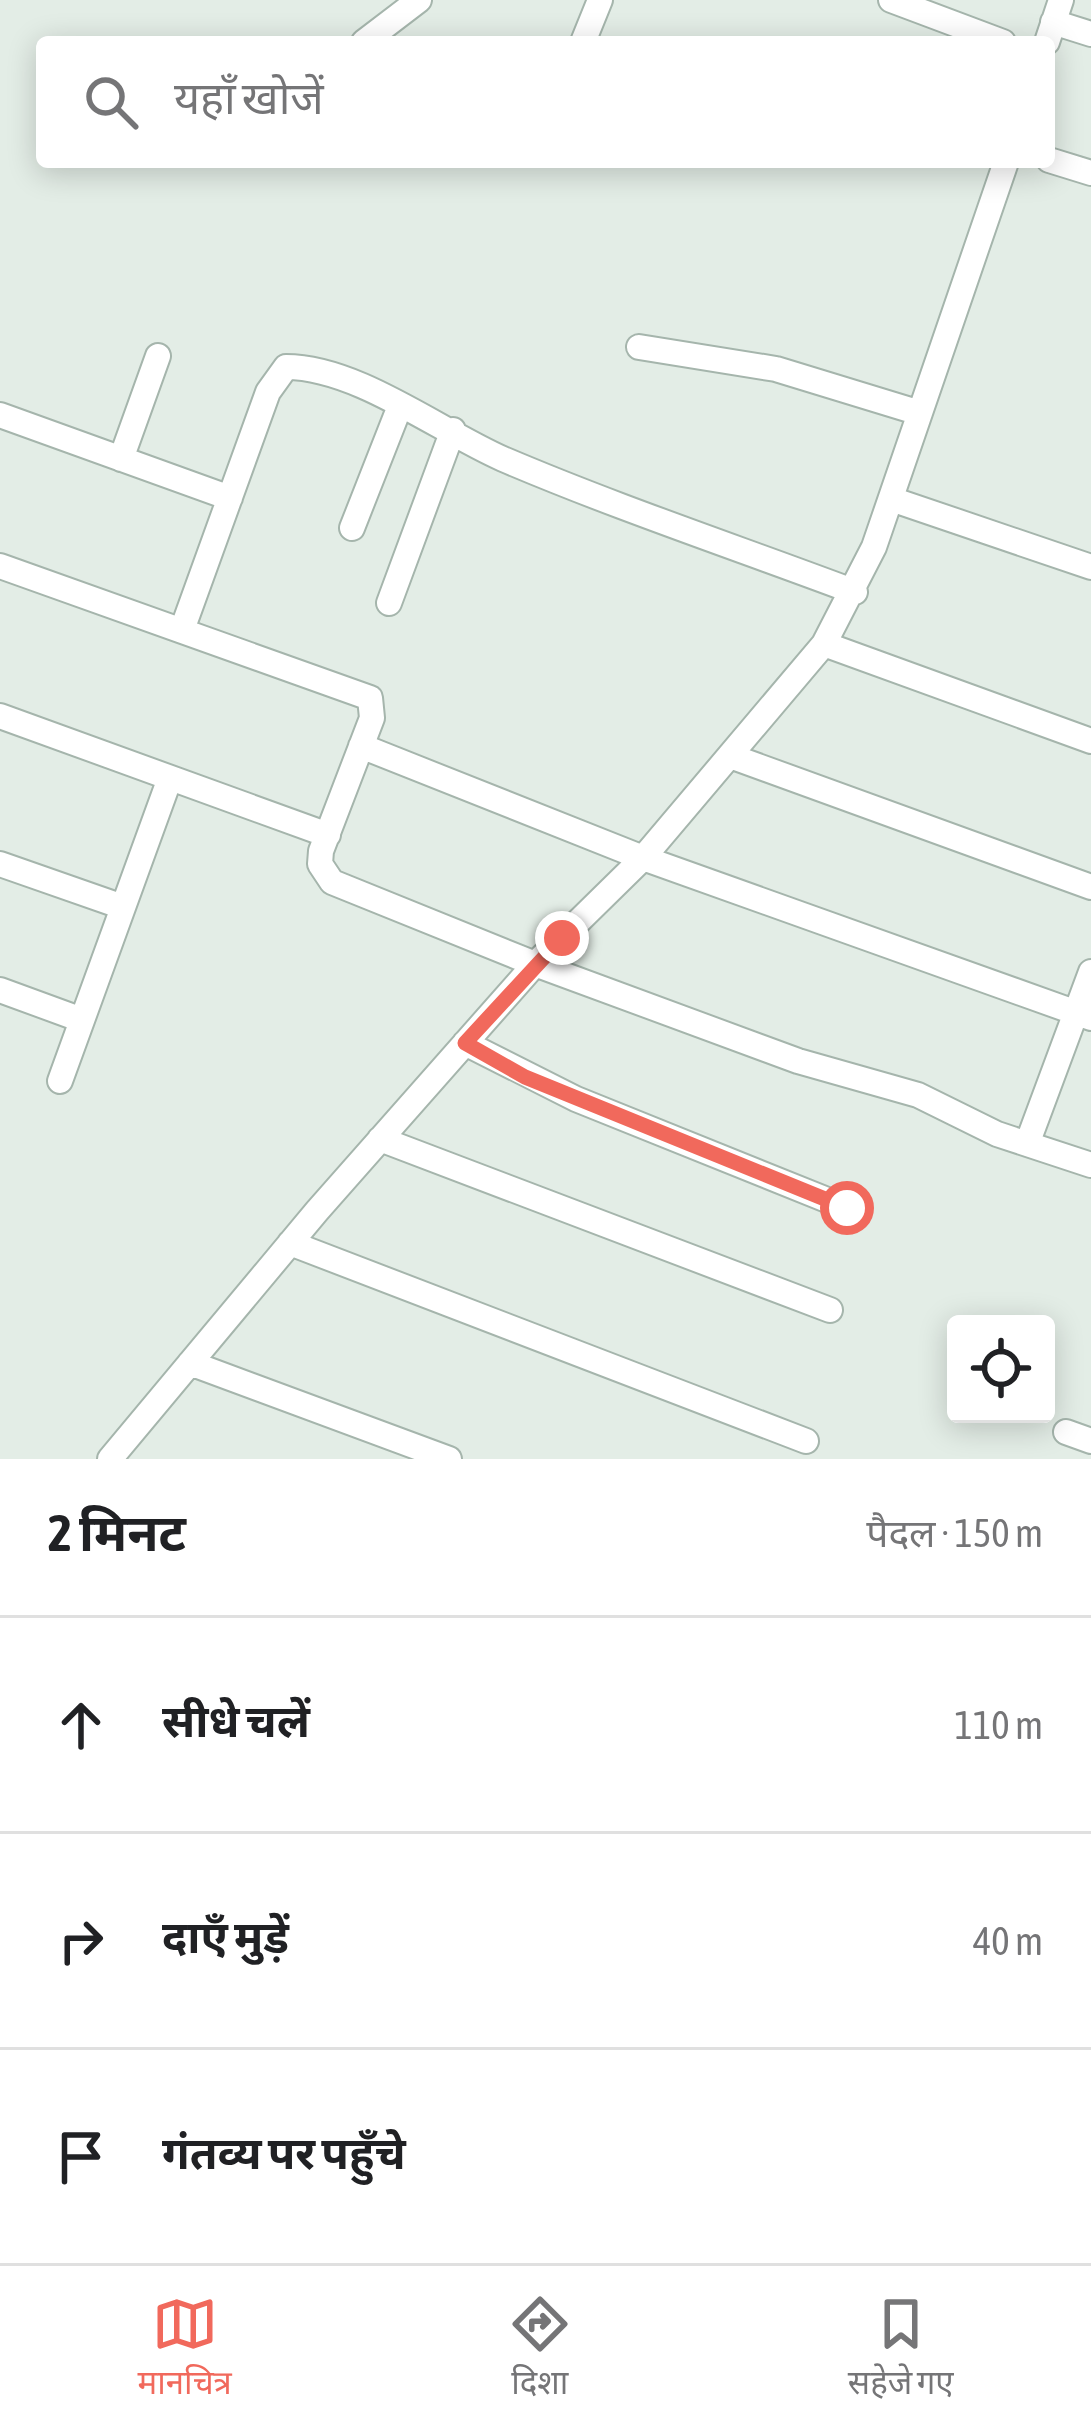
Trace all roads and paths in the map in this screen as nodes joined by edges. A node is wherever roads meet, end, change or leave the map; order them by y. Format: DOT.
graph roads {
  1 [pos="418,0"];
  2 [pos="600,0"];
  3 [pos="891,0"];
  4 [pos="1054,21"];
  5 [pos="1091,34"];
  6 [pos="372,36"];
  7 [pos="585,36"];
  8 [pos="987,36"];
  9 [pos="1055,162"];
  10 [pos="1004,168"];
  11 [pos="1091,173"];
  12 [pos="639,347"];
  13 [pos="158,356"];
  14 [pos="400,406"];
  15 [pos="920,413"];
  16 [pos="0,415"];
  17 [pos="453,430"];
  18 [pos="121,459"];
  19 [pos="230,498"];
  20 [pos="891,499"];
  21 [pos="352,528"];
  22 [pos="0,566"];
  23 [pos="1091,567"];
  24 [pos="855,592"];
  25 [pos="389,603"];
  26 [pos="182,630"];
  27 [pos="824,644"];
  28 [pos="0,716"];
  29 [pos="1091,741"];
  30 [pos="361,746"];
  31 [pos="733,757"];
  32 [pos="170,778"];
  33 [pos="328,835"];
  34 [pos="643,858"];
  35 [pos="0,864"];
  36 [pos="1091,887"];
  37 [pos="123,907"];
  38 [pos="535,964"];
  39 [pos="1091,972"];
  40 [pos="0,990"];
  41 [pos="1083,1015"];
  42 [pos="82,1020"];
  43 [pos="465,1043"];
  44 [pos="60,1082"];
  45 [pos="380,1139"];
  46 [pos="1028,1144"];
  47 [pos="1091,1166"];
  48 [pos="847,1208"];
  49 [pos="290,1243"];
  50 [pos="830,1310"];
  51 [pos="190,1363"];
  52 [pos="1066,1432"];
  53 [pos="806,1441"];
  54 [pos="1091,1441"];
  55 [pos="110,1459"];
  56 [pos="449,1459"];
  1 -- 6 [label="street"];
  2 -- 7 [label="street"];
  3 -- 8 [label="street"];
  4 -- 5 [label="street"];
  9 -- 11 [label="street"];
  10 -- 15 [label="street"];
  12 -- 15 [label="street"];
  13 -- 18 [label="street"];
  14 -- 17 [label="street"];
  14 -- 19 [label="street"];
  14 -- 21 [label="street"];
  15 -- 20 [label="street"];
  16 -- 18 [label="street"];
  17 -- 24 [label="street"];
  17 -- 25 [label="street"];
  18 -- 19 [label="street"];
  19 -- 26 [label="street"];
  20 -- 23 [label="street"];
  20 -- 24 [label="street"];
  22 -- 26 [label="street"];
  24 -- 27 [label="street"];
  26 -- 30 [label="street"];
  27 -- 29 [label="street"];
  27 -- 31 [label="street"];
  28 -- 32 [label="street"];
  30 -- 33 [label="street"];
  30 -- 34 [label="street"];
  31 -- 34 [label="street"];
  31 -- 36 [label="street"];
  32 -- 33 [label="street"];
  32 -- 37 [label="street"];
  33 -- 38 [label="street"];
  34 -- 38 [label="street"];
  34 -- 41 [label="street"];
  35 -- 37 [label="street"];
  37 -- 42 [label="street"];
  38 -- 43 [label="street"];
  38 -- 46 [label="street"];
  39 -- 41 [label="street"];
  40 -- 42 [label="street"];
  41 -- 46 [label="street"];
  42 -- 44 [label="street"];
  43 -- 45 [label="street"];
  43 -- 48 [label="street"];
  45 -- 49 [label="street"];
  45 -- 50 [label="street"];
  46 -- 47 [label="street"];
  49 -- 51 [label="street"];
  49 -- 53 [label="street"];
  51 -- 55 [label="street"];
  51 -- 56 [label="street"];
  52 -- 54 [label="street"];
}
